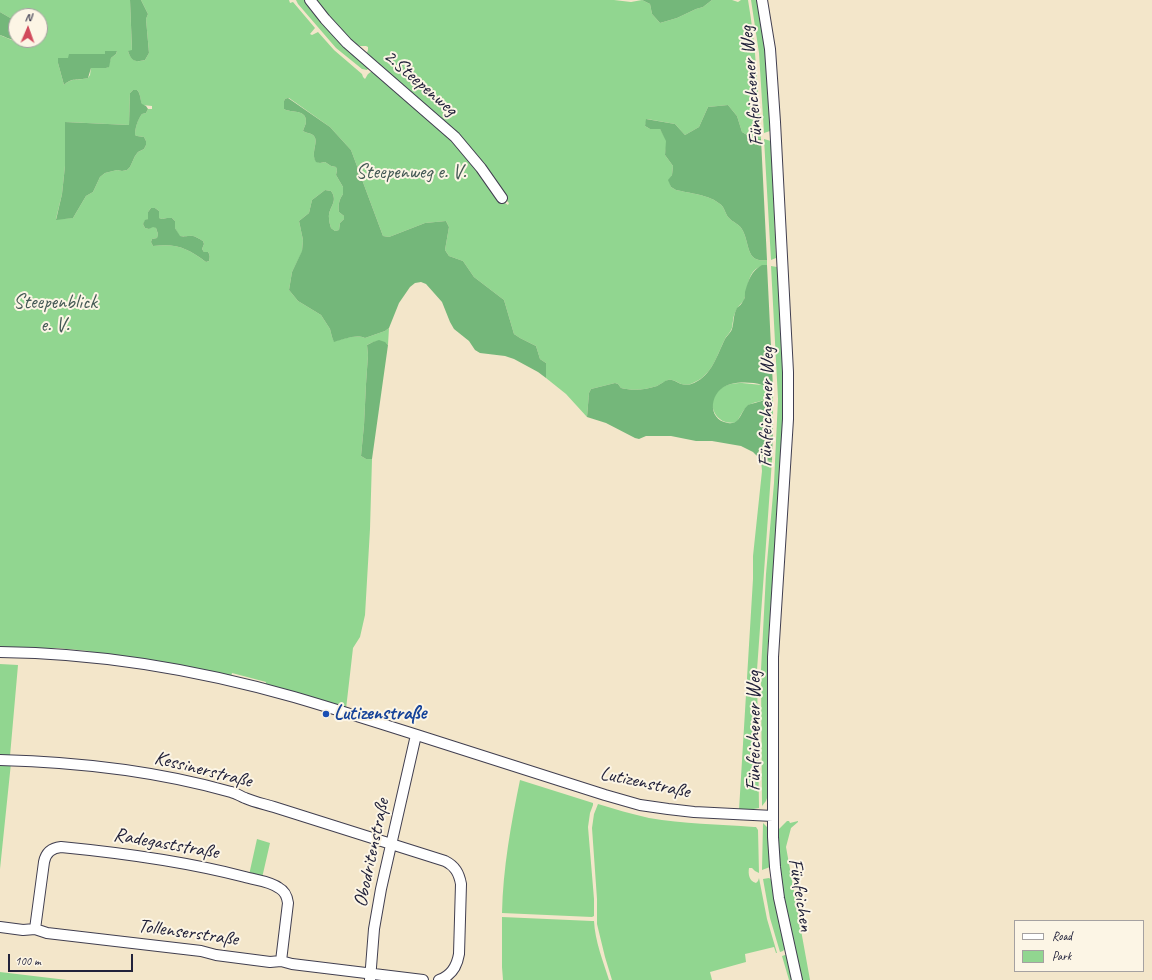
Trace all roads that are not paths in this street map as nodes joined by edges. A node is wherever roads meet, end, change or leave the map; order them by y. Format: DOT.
graph roads {
  1 [pos="310,0"];
  2 [pos="762,0"];
  3 [pos="502,198"];
  4 [pos="0,652"];
  5 [pos="416,735"];
  6 [pos="0,760"];
  7 [pos="773,816"];
  8 [pos="391,844"];
  9 [pos="0,927"];
  10 [pos="35,929"];
  11 [pos="281,961"];
  12 [pos="370,977"];
  13 [pos="423,980"];
  14 [pos="439,980"];
  15 [pos="797,980"];
  1 -- 3 [label="street, 2.Steepenweg"];
  2 -- 7 [label="street, Fünfeichener Weg"];
  4 -- 5 [label="street, Lutizenstraße"];
  5 -- 7 [label="street, Lutizenstraße"];
  5 -- 8 [label="street, Obodritenstraße"];
  6 -- 8 [label="street, Kessinerstraße"];
  7 -- 15 [label="street, Fünfeichen"];
  8 -- 12 [label="street, Obodritenstraße"];
  8 -- 14 [label="street, Kessinerstraße"];
  9 -- 10 [label="street, Tollenserstraße"];
  10 -- 11 [label="street, Tollenserstraße"];
  10 -- 11 [label="street, Radegaststraße"];
  11 -- 12 [label="street, Tollenserstraße"];
  12 -- 13 [label="street, Tollenserstraße"];
}
